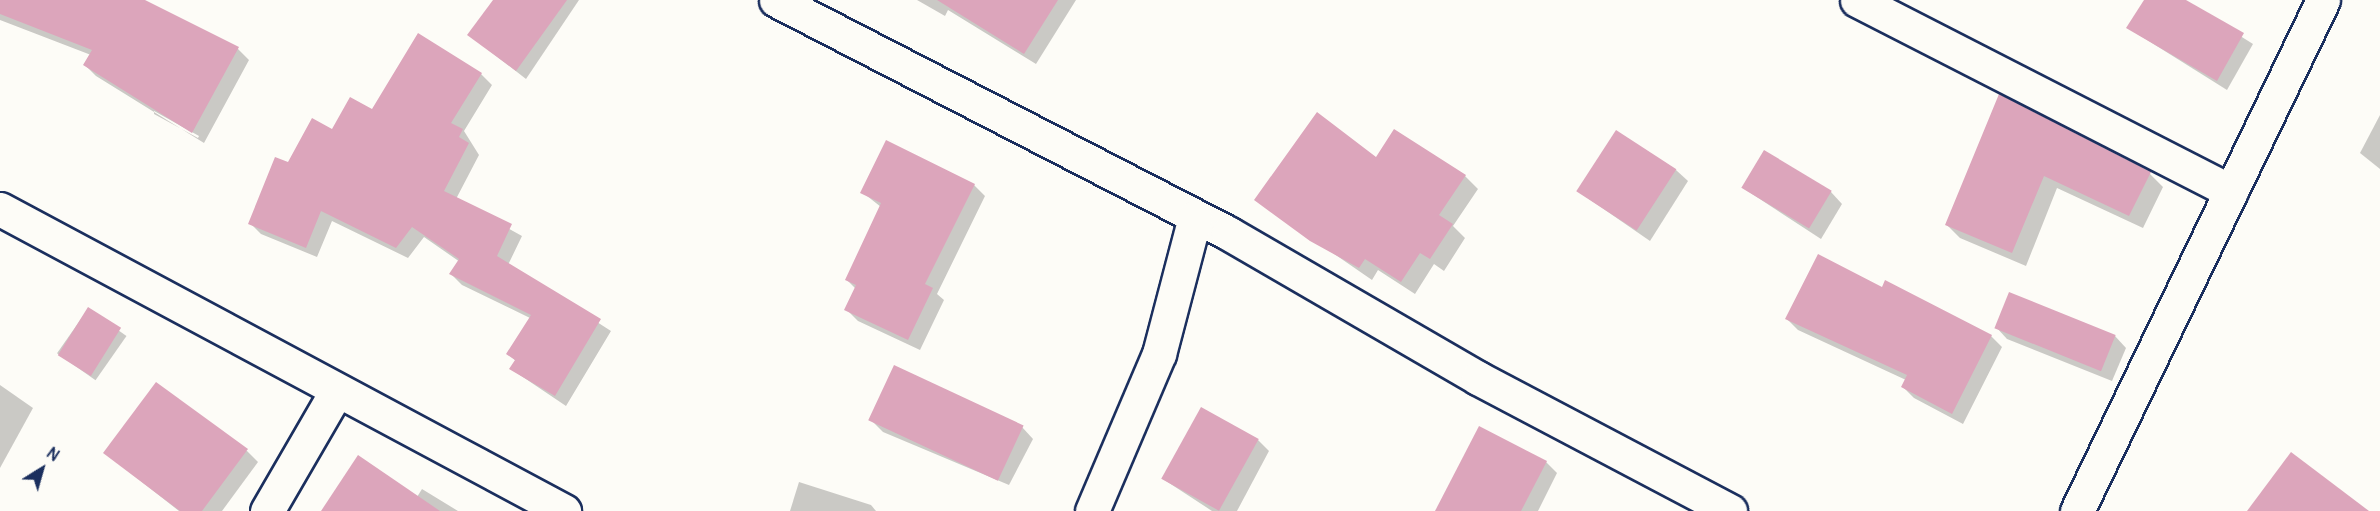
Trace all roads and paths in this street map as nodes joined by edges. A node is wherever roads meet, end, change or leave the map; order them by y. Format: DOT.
graph roads {
  1 [pos="776,0"];
  2 [pos="1857,0"];
  3 [pos="2323,0"];
  4 [pos="2231,191"];
  5 [pos="0,209"];
  6 [pos="1195,217"];
  7 [pos="336,392"];
  8 [pos="267,511"];
  9 [pos="564,511"];
  10 [pos="1092,511"];
  11 [pos="1730,511"];
  12 [pos="2077,511"];
  1 -- 6 [label="street"];
  2 -- 4 [label="street"];
  3 -- 4 [label="street"];
  4 -- 12 [label="street"];
  5 -- 7 [label="street"];
  6 -- 10 [label="street"];
  6 -- 11 [label="street"];
  7 -- 8 [label="street"];
  7 -- 9 [label="street"];
}
